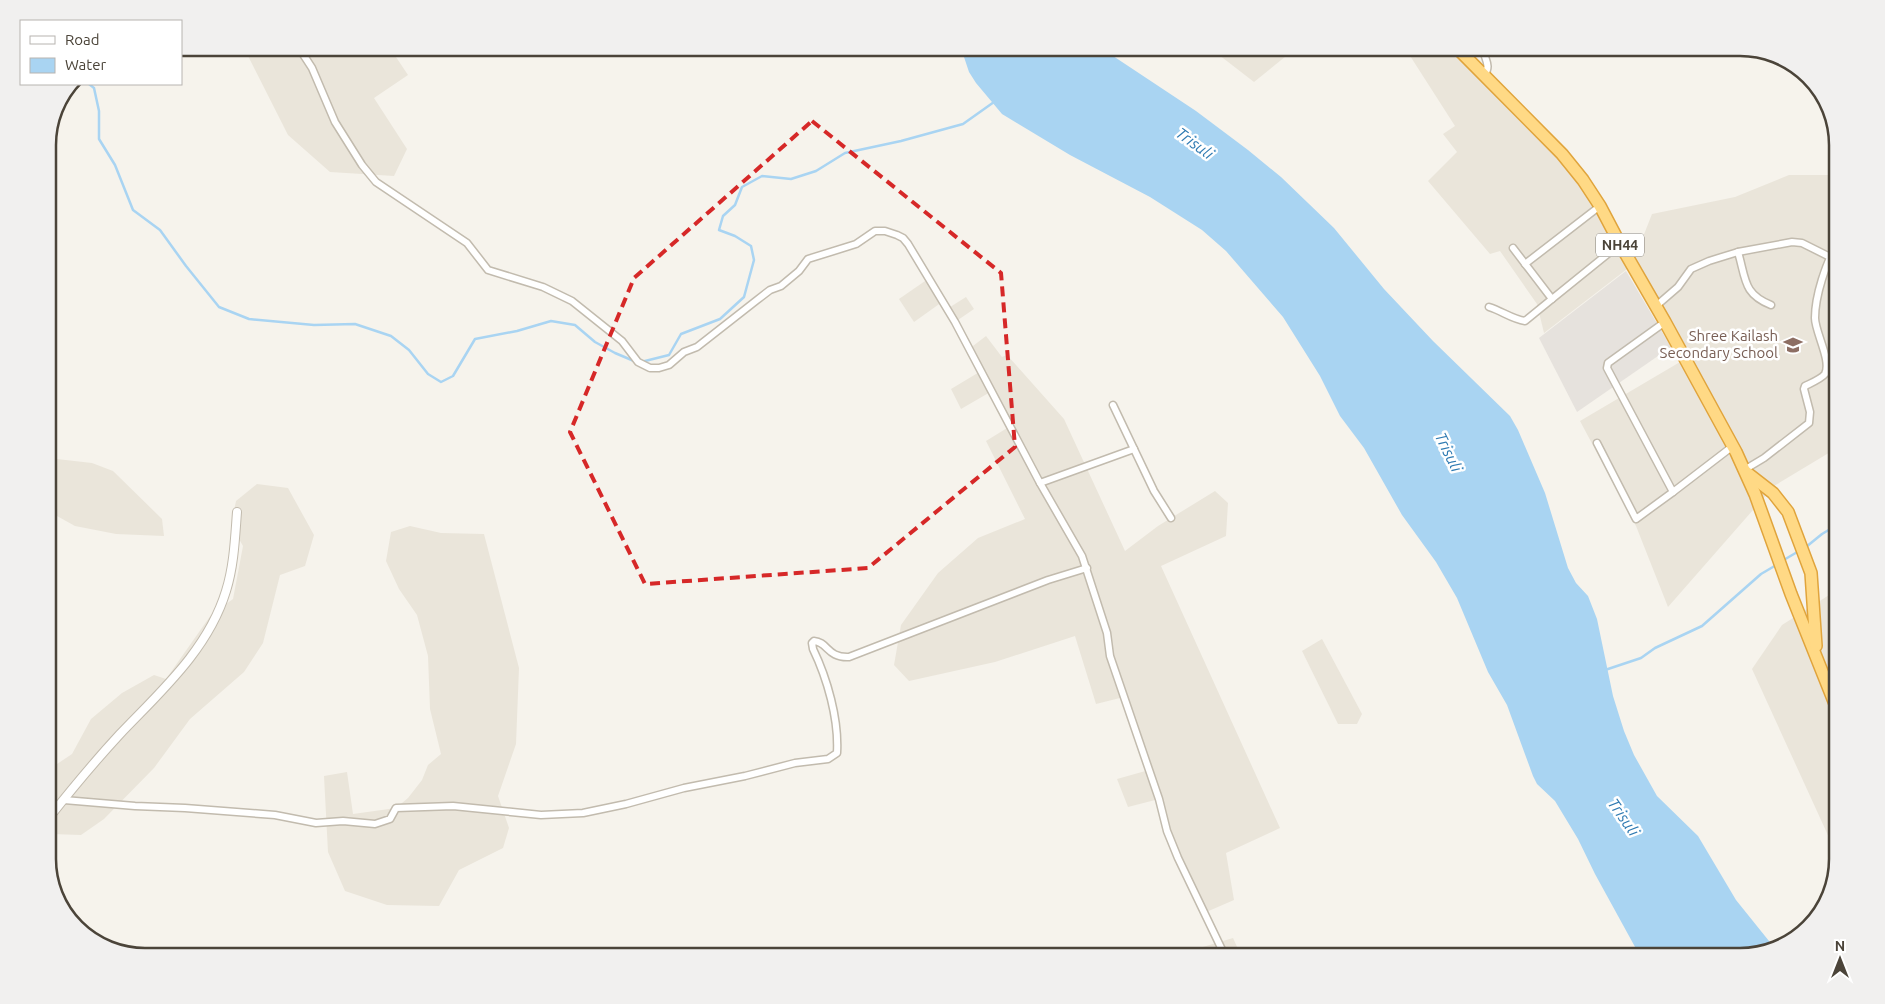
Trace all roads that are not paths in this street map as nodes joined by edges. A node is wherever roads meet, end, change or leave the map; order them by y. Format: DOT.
graph roads {
  1 [pos="304,56"];
  2 [pos="1465,56"];
  3 [pos="1485,56"];
  4 [pos="1484,76"];
  5 [pos="1600,206"];
  6 [pos="1620,244"];
  7 [pos="1513,248"];
  8 [pos="1738,252"];
  9 [pos="1829,256"];
  10 [pos="1829,259"];
  11 [pos="1525,264"];
  12 [pos="1552,299"];
  13 [pos="1771,305"];
  14 [pos="1656,306"];
  15 [pos="1489,307"];
  16 [pos="1665,322"];
  17 [pos="1113,405"];
  18 [pos="1597,443"];
  19 [pos="1733,446"];
  20 [pos="1134,449"];
  21 [pos="1744,470"];
  22 [pos="1040,483"];
  23 [pos="1673,492"];
  24 [pos="237,512"];
  25 [pos="1171,518"];
  26 [pos="1087,568"];
  27 [pos="1817,658"];
  28 [pos="1829,687"];
  29 [pos="64,800"];
  30 [pos="56,809"];
  31 [pos="1221,948"];
  1 -- 22 [label="street"];
  2 -- 4 [label="highway, NH44"];
  3 -- 4 [label="street"];
  4 -- 5 [label="highway, NH44"];
  5 -- 6 [label="highway, NH44"];
  5 -- 11 [label="street"];
  6 -- 12 [label="street"];
  6 -- 14 [label="highway, NH44"];
  7 -- 11 [label="street"];
  8 -- 9 [label="street"];
  8 -- 13 [label="street"];
  8 -- 14 [label="street"];
  10 -- 21 [label="street"];
  11 -- 12 [label="street"];
  12 -- 15 [label="street"];
  14 -- 16 [label="highway, NH44"];
  16 -- 19 [label="highway, NH44"];
  16 -- 23 [label="street"];
  17 -- 20 [label="street"];
  18 -- 23 [label="street"];
  19 -- 21 [label="highway, NH44"];
  19 -- 23 [label="street"];
  20 -- 22 [label="street"];
  20 -- 25 [label="street"];
  21 -- 27 [label="highway, NH44"];
  21 -- 27 [label="highway, NH44"];
  22 -- 26 [label="street"];
  24 -- 29 [label="street"];
  26 -- 29 [label="street"];
  26 -- 31 [label="street"];
  27 -- 28 [label="highway, NH44"];
  29 -- 30 [label="street"];
}
